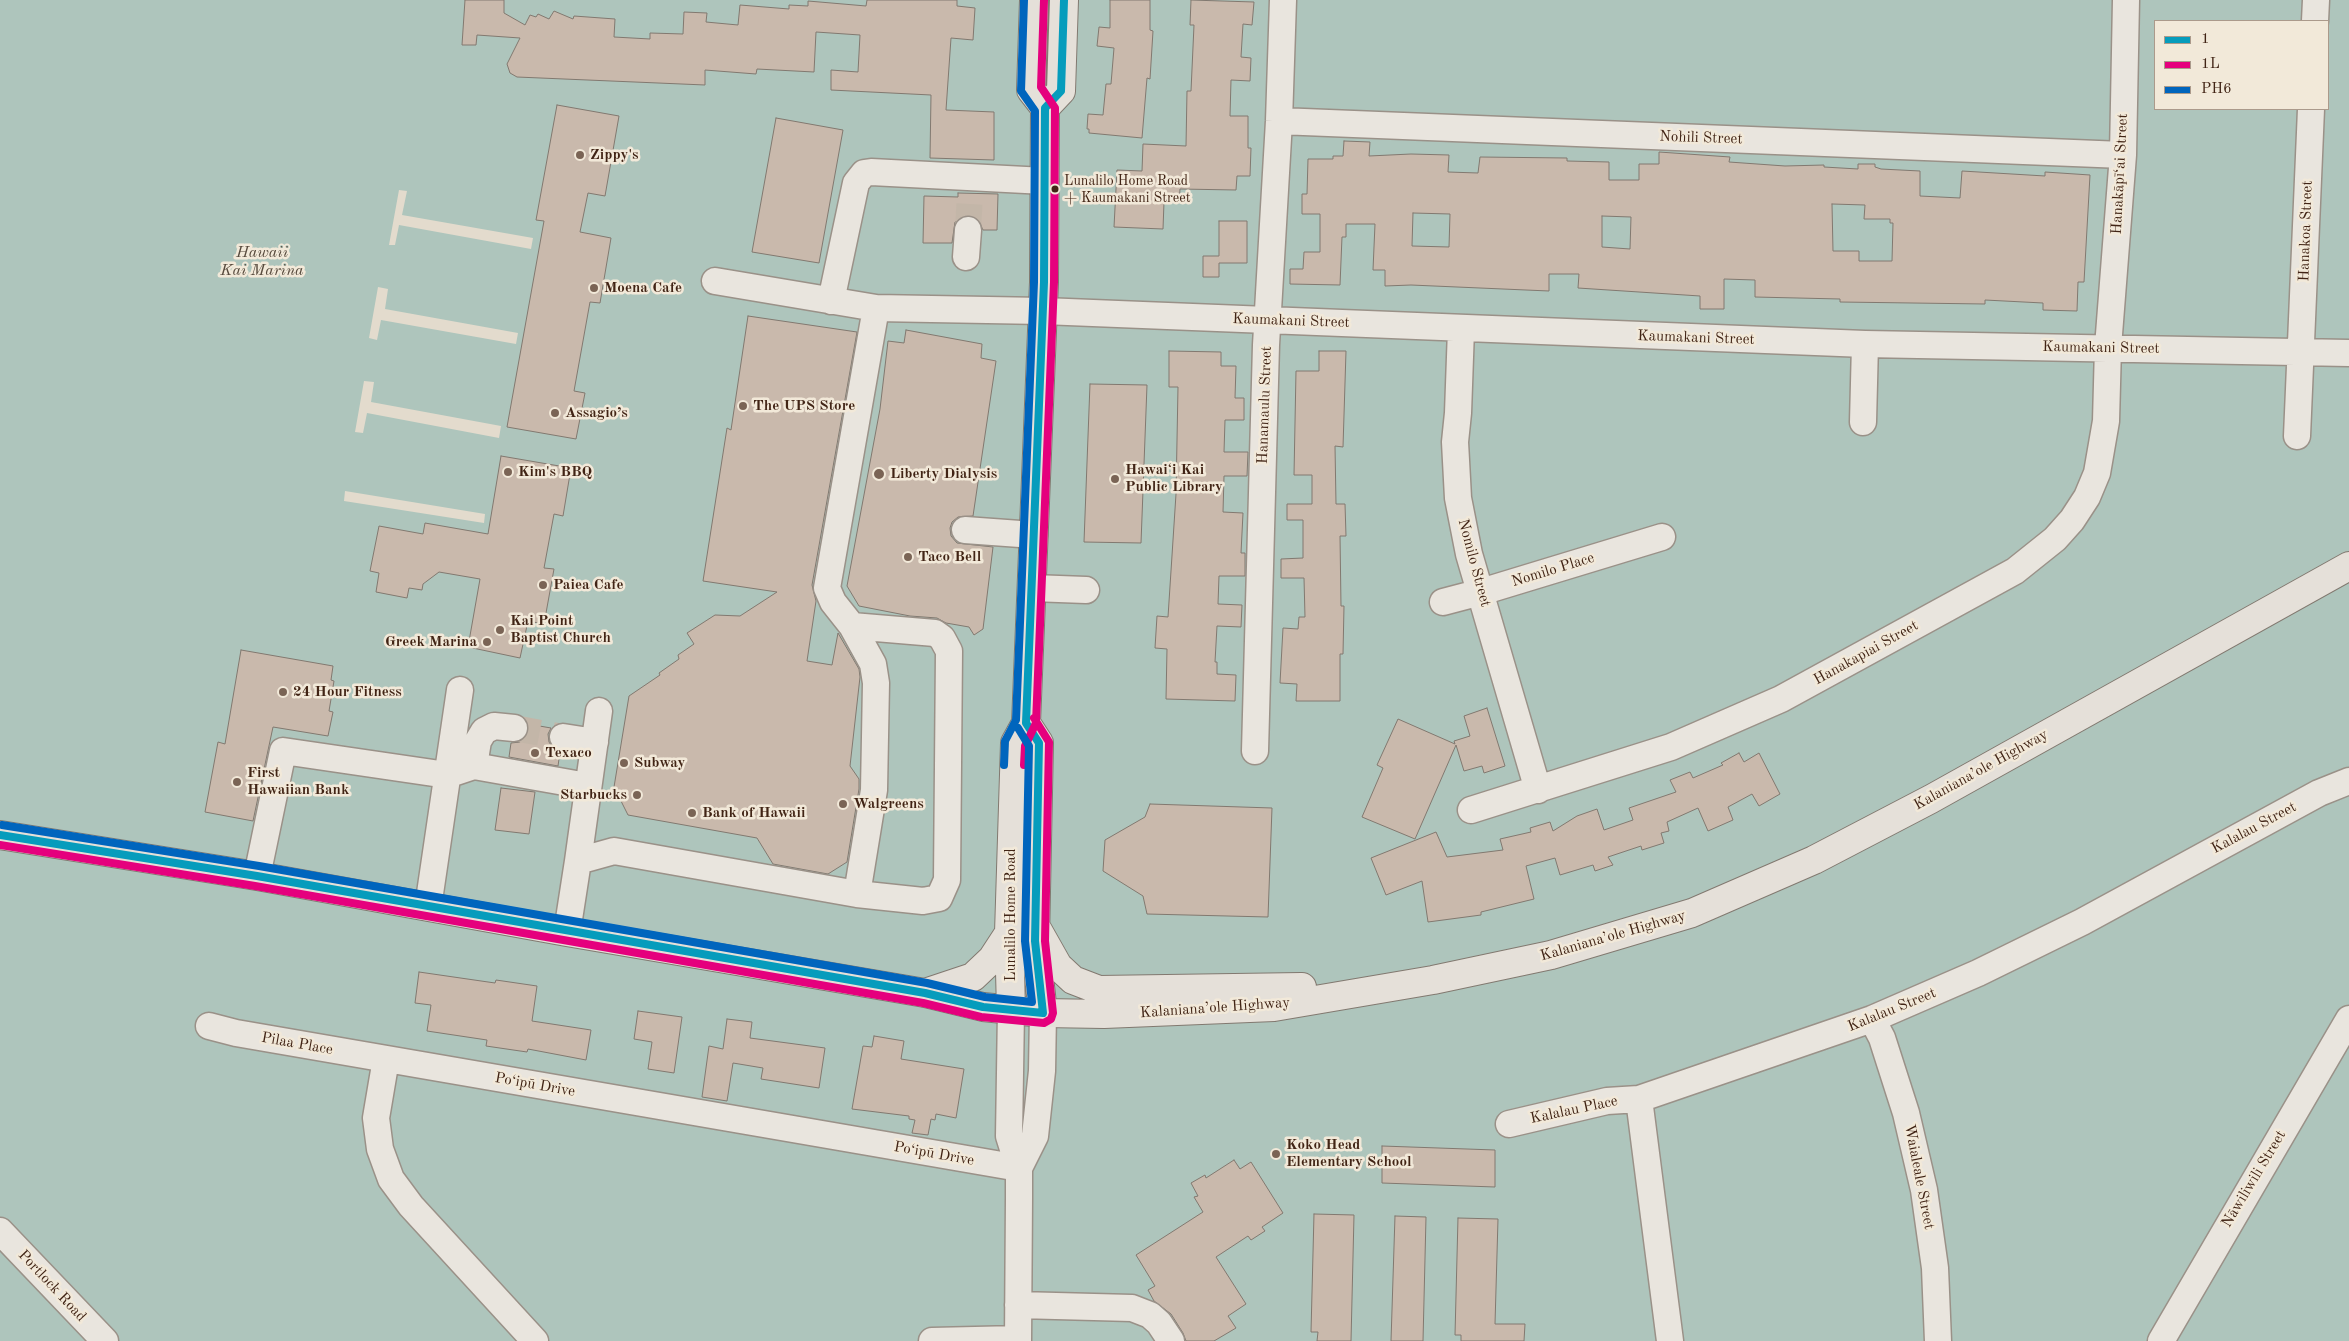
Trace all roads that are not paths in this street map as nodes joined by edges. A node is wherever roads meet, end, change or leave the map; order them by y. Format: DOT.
graph roads {
  1 [pos="1034,0"];
  2 [pos="1064,0"];
  3 [pos="1283,0"];
  4 [pos="2126,0"];
  5 [pos="2316,0"];
  6 [pos="2315,20"];
  7 [pos="1045,108"];
  8 [pos="2311,110"];
  9 [pos="1279,121"];
  10 [pos="2123,155"];
  11 [pos="1045,181"];
  12 [pos="968,230"];
  13 [pos="966,257"];
  14 [pos="715,281"];
  15 [pos="831,301"];
  16 [pos="876,308"];
  17 [pos="1043,311"];
  18 [pos="1268,320"];
  19 [pos="1461,329"];
  20 [pos="1865,344"];
  21 [pos="2108,347"];
  22 [pos="2301,353"];
  23 [pos="2349,353"];
  24 [pos="1862,422"];
  25 [pos="2297,436"];
  26 [pos="965,530"];
  27 [pos="1034,535"];
  28 [pos="1662,537"];
  29 [pos="2349,566"];
  30 [pos="1032,588"];
  31 [pos="1086,590"];
  32 [pos="1481,592"];
  33 [pos="1443,602"];
  34 [pos="852,626"];
  35 [pos="460,690"];
  36 [pos="599,711"];
  37 [pos="1026,723"];
  38 [pos="514,728"];
  39 [pos="563,737"];
  40 [pos="595,742"];
  41 [pos="1255,750"];
  42 [pos="474,766"];
  43 [pos="447,775"];
  44 [pos="2349,781"];
  45 [pos="587,786"];
  46 [pos="1538,790"];
  47 [pos="1471,810"];
  48 [pos="0,834"];
  49 [pos="578,861"];
  50 [pos="258,876"];
  51 [pos="857,894"];
  52 [pos="428,907"];
  53 [pos="1036,927"];
  54 [pos="567,932"];
  55 [pos="1008,933"];
  56 [pos="1434,980"];
  57 [pos="925,993"];
  58 [pos="1011,1010"];
  59 [pos="1043,1013"];
  60 [pos="1872,1019"];
  61 [pos="2349,1019"];
  62 [pos="209,1026"];
  63 [pos="386,1059"];
  64 [pos="1639,1099"];
  65 [pos="1509,1124"];
  66 [pos="1019,1168"];
  67 [pos="0,1230"];
  68 [pos="1018,1305"];
  69 [pos="1018,1340"];
  70 [pos="105,1341"];
  71 [pos="535,1341"];
  72 [pos="932,1341"];
  73 [pos="1171,1341"];
  74 [pos="1670,1341"];
  75 [pos="1938,1341"];
  76 [pos="2161,1341"];
  1 -- 7 [label="main road"];
  2 -- 7 [label="main road"];
  3 -- 9 [label="street, Hanamaulu Street"];
  4 -- 10 [label="street, Hanakāpī‘ai Street"];
  5 -- 6 [label="street"];
  7 -- 11 [label="main road, Lunalilo Home Road"];
  8 -- 22 [label="street, Hanakoa Street"];
  9 -- 10 [label="street, Nohili Street"];
  9 -- 18 [label="street, Hanamaulu Street"];
  10 -- 21 [label="street, Hanakāpī‘ai Street"];
  11 -- 15 [label="street"];
  11 -- 17 [label="main road, Lunalilo Home Road"];
  12 -- 13 [label="street"];
  14 -- 15 [label="street, Kaumakani Street"];
  15 -- 16 [label="street, Kaumakani Street"];
  16 -- 17 [label="street, Kaumakani Street"];
  16 -- 34 [label="street"];
  17 -- 18 [label="street, Kaumakani Street"];
  17 -- 27 [label="main road, Lunalilo Home Road"];
  18 -- 19 [label="street, Kaumakani Street"];
  18 -- 41 [label="street, Hanamaulu Street"];
  19 -- 20 [label="street, Kaumakani Street"];
  19 -- 32 [label="street, Nomilo Street"];
  20 -- 21 [label="street, Kaumakani Street"];
  20 -- 24 [label="street"];
  21 -- 22 [label="street, Kaumakani Street"];
  21 -- 46 [label="street, Hanakapiai Street"];
  22 -- 23 [label="street, Kaumakani Street"];
  22 -- 25 [label="street, Hanakoa Street"];
  26 -- 27 [label="street"];
  27 -- 30 [label="main road, Lunalilo Home Road"];
  28 -- 32 [label="street, Nomilo Place"];
  29 -- 56 [label="main road, Kalaniana’ole Highway"];
  30 -- 31 [label="street"];
  30 -- 37 [label="main road, Lunalilo Home Road"];
  32 -- 33 [label="street, Nomilo Place"];
  32 -- 46 [label="street, Nomilo Street"];
  34 -- 51 [label="street"];
  34 -- 51 [label="street"];
  35 -- 43 [label="street"];
  36 -- 40 [label="street"];
  37 -- 53 [label="main road, Lunalilo Home Road"];
  37 -- 55 [label="main road, Lunalilo Home Road"];
  38 -- 42 [label="street"];
  39 -- 40 [label="street"];
  40 -- 45 [label="street"];
  42 -- 43 [label="street"];
  42 -- 45 [label="street"];
  43 -- 50 [label="street"];
  43 -- 52 [label="street"];
  44 -- 60 [label="street, Kalalau Street"];
  45 -- 49 [label="street"];
  46 -- 47 [label="street, Hanakapiai Street"];
  48 -- 50 [label="main road, Kalaniana’ole Highway"];
  49 -- 51 [label="street"];
  49 -- 54 [label="street"];
  50 -- 52 [label="main road, Kalaniana’ole Highway"];
  52 -- 54 [label="main road, Kalaniana’ole Highway"];
  53 -- 56 [label="main road"];
  53 -- 59 [label="main road, Lunalilo Home Road"];
  54 -- 57 [label="main road, Kalaniana’ole Highway"];
  55 -- 57 [label="main road"];
  55 -- 58 [label="main road, Lunalilo Home Road"];
  56 -- 59 [label="main road, Kalaniana’ole Highway"];
  57 -- 58 [label="main road, Kalaniana’ole Highway"];
  58 -- 59 [label="main road, Kalaniana’ole Highway"];
  58 -- 66 [label="street, Lunalilo Home Road"];
  59 -- 66 [label="street, Lunalilo Home Road"];
  60 -- 64 [label="street, Kalalau Street"];
  60 -- 75 [label="street, Waialeale Street"];
  61 -- 76 [label="street, Nāwiliwili Street"];
  62 -- 63 [label="street, Pilaa Place"];
  63 -- 66 [label="street, Po‘ipū Drive"];
  63 -- 71 [label="street"];
  64 -- 65 [label="street, Kalalau Place"];
  64 -- 74 [label="street"];
  66 -- 68 [label="street, Lunalilo Home Road"];
  67 -- 70 [label="street, Portlock Road"];
  68 -- 69 [label="street, Lunalilo Home Road"];
  68 -- 73 [label="street"];
  69 -- 72 [label="street"];
}
